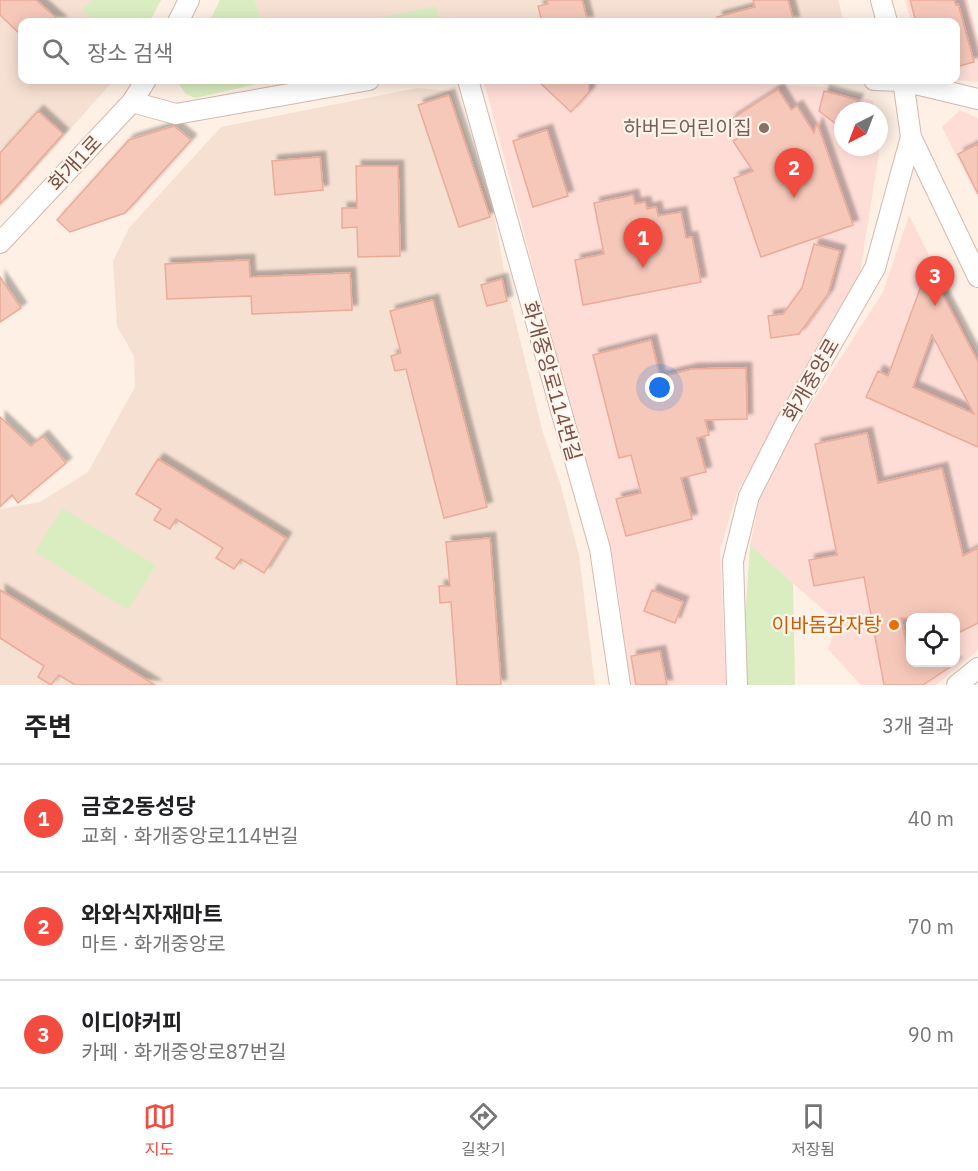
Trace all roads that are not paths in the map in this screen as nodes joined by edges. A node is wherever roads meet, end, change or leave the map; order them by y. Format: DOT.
graph roads {
  1 [pos="189,0"];
  2 [pos="881,0"];
  3 [pos="180,18"];
  4 [pos="886,18"];
  5 [pos="143,84"];
  6 [pos="346,84"];
  7 [pos="469,84"];
  8 [pos="904,84"];
  9 [pos="919,84"];
  10 [pos="978,99"];
  11 [pos="132,102"];
  12 [pos="911,137"];
  13 [pos="0,243"];
  14 [pos="978,278"];
  15 [pos="978,668"];
  16 [pos="620,685"];
  17 [pos="737,685"];
  18 [pos="957,685"];
  1 -- 3 [label="street"];
  2 -- 4 [label="street"];
  5 -- 11 [label="street, 화개1로"];
  6 -- 11 [label="street"];
  7 -- 16 [label="street, 화개중앙로114번길"];
  8 -- 12 [label="street, 화개중앙로"];
  9 -- 10 [label="street"];
  11 -- 13 [label="street, 화개1로"];
  12 -- 14 [label="street"];
  12 -- 17 [label="street, 화개중앙로"];
  15 -- 18 [label="street"];
}
